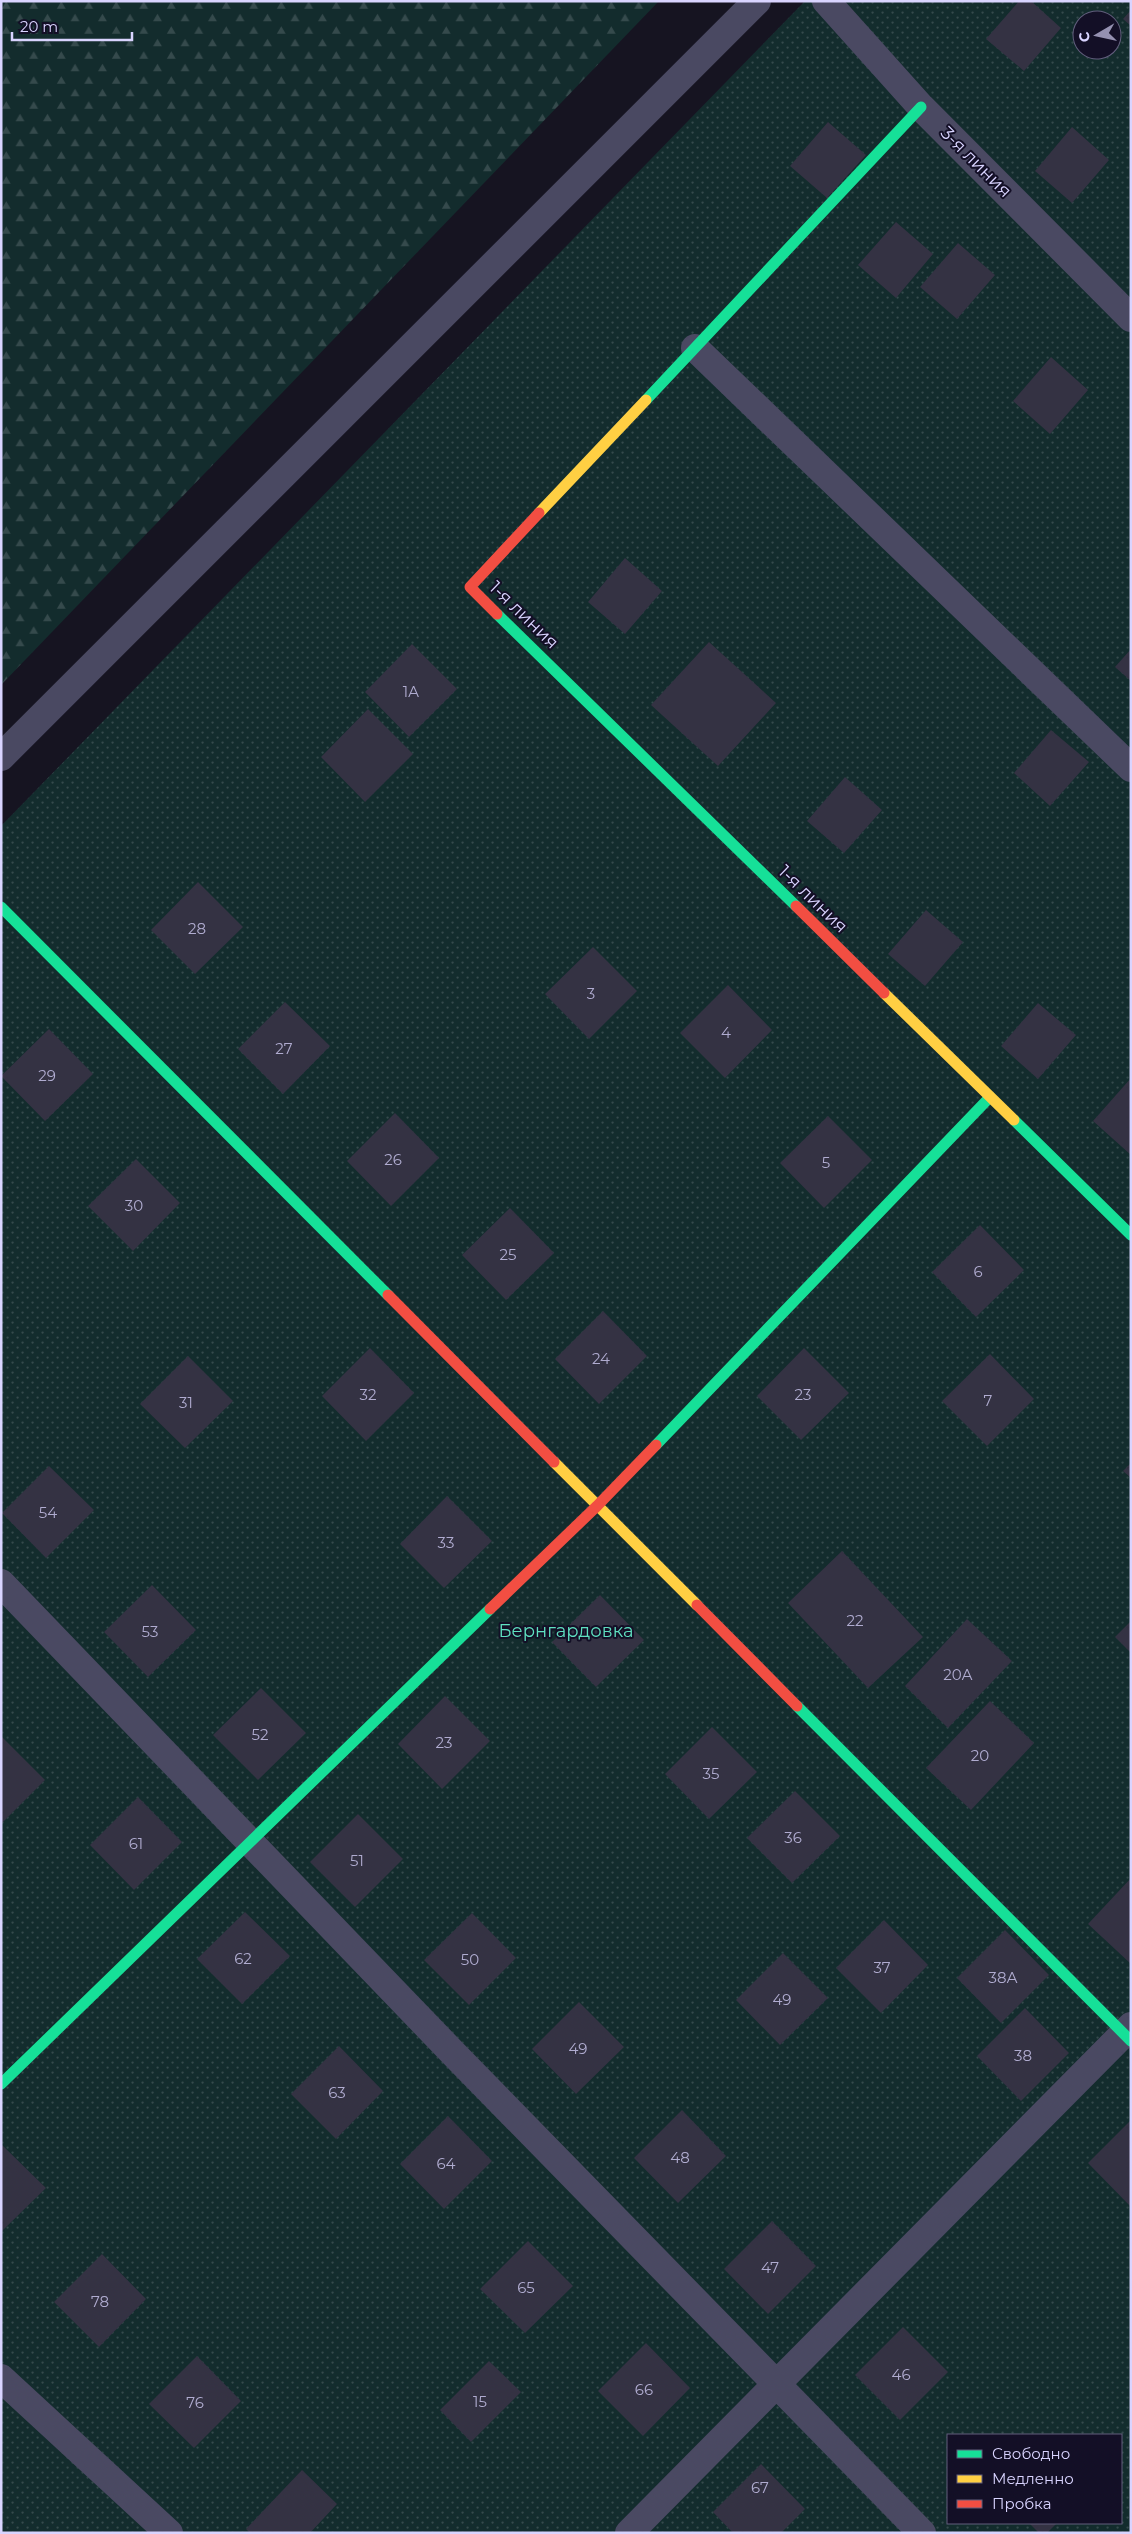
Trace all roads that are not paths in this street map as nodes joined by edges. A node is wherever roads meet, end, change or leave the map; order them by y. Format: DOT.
graph roads {
  1 [pos="757,1"];
  2 [pos="826,1"];
  3 [pos="921,107"];
  4 [pos="1131,318"];
  5 [pos="695,348"];
  6 [pos="1,757"];
  7 [pos="1131,768"];
  8 [pos="1,907"];
  9 [pos="990,1097"];
  10 [pos="1131,1235"];
  11 [pos="597,1506"];
  12 [pos="1,1583"];
  13 [pos="251,1842"];
  14 [pos="1128,2034"];
  15 [pos="1,2084"];
  16 [pos="1,2378"];
  17 [pos="776,2385"];
  18 [pos="169,2533"];
  19 [pos="629,2533"];
  20 [pos="922,2533"];
  1 -- 6 [label="street"];
  2 -- 3 [label="street, 3-я линия"];
  3 -- 4 [label="street, 3-я линия"];
  3 -- 5 [label="street"];
  5 -- 7 [label="street"];
  5 -- 9 [label="street, 1-я линия"];
  8 -- 11 [label="street"];
  9 -- 10 [label="street, 1-я линия"];
  9 -- 11 [label="street"];
  11 -- 13 [label="street"];
  11 -- 14 [label="street"];
  12 -- 13 [label="street"];
  13 -- 15 [label="street"];
  13 -- 17 [label="street"];
  14 -- 17 [label="street"];
  16 -- 18 [label="street"];
  17 -- 19 [label="street"];
  17 -- 20 [label="street"];
}
